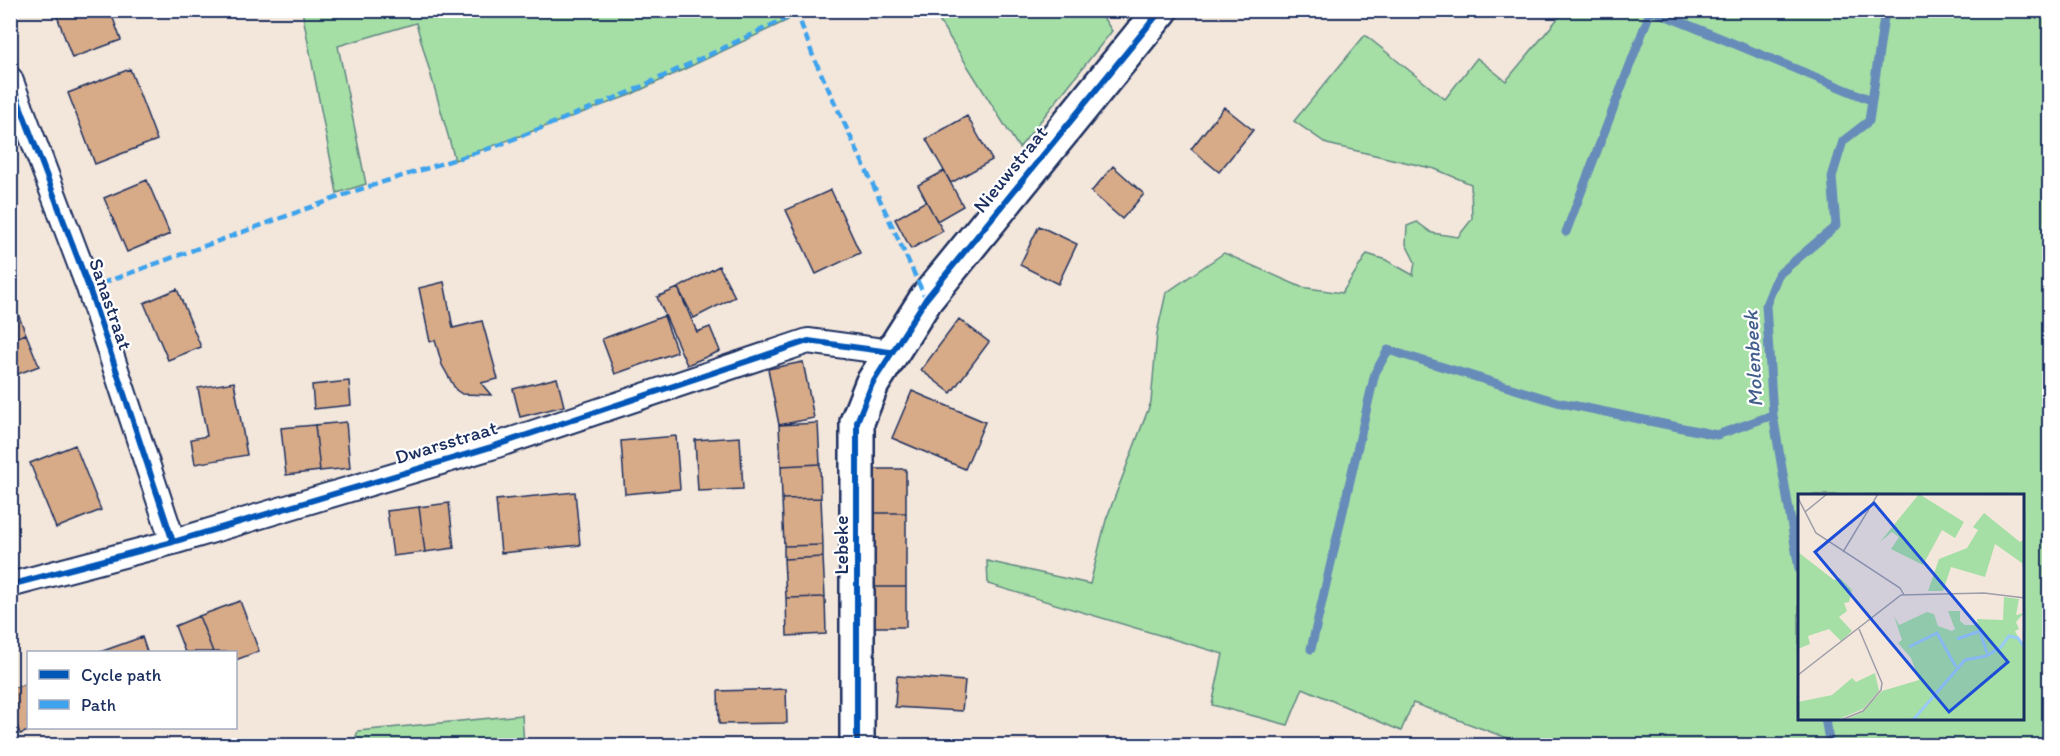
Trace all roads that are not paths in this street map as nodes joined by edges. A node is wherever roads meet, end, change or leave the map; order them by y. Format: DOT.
graph roads {
  1 [pos="1161,10"];
  2 [pos="10,79"];
  3 [pos="890,352"];
  4 [pos="173,542"];
  5 [pos="10,585"];
  6 [pos="857,746"];
  1 -- 3 [label="street, Nieuwstraat"];
  2 -- 4 [label="street, Sanastraat"];
  3 -- 4 [label="street, Dwarsstraat"];
  3 -- 6 [label="street, Lebeke"];
  4 -- 5 [label="street, Dwarsstraat"];
}
